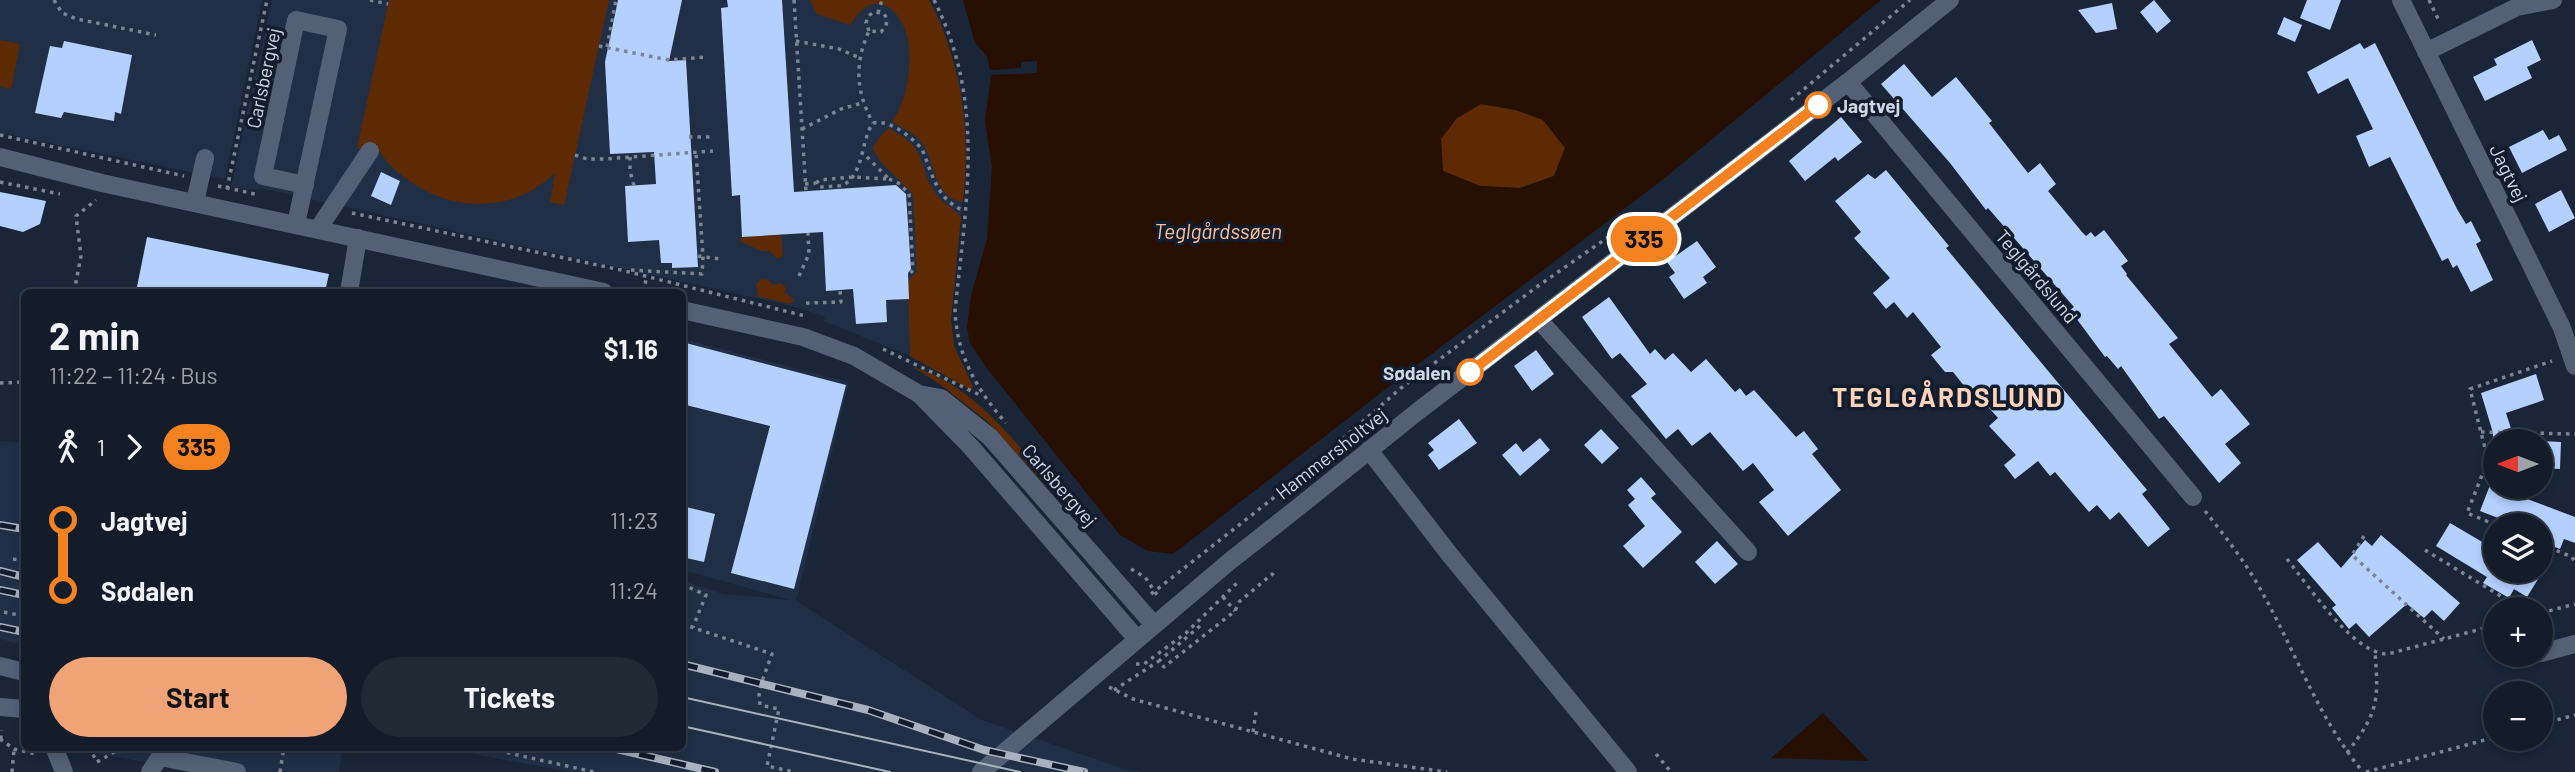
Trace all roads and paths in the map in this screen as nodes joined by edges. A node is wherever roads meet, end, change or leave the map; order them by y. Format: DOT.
graph roads {
  1 [pos="54,0"];
  2 [pos="267,0"];
  3 [pos="370,0"];
  4 [pos="616,0"];
  5 [pos="794,0"];
  6 [pos="882,0"];
  7 [pos="934,0"];
  8 [pos="1910,0"];
  9 [pos="1950,0"];
  10 [pos="2401,0"];
  11 [pos="2429,0"];
  12 [pos="2553,0"];
  13 [pos="2515,3"];
  14 [pos="388,4"];
  15 [pos="607,5"];
  16 [pos="616,7"];
  17 [pos="878,13"];
  18 [pos="869,31"];
  19 [pos="156,35"];
  20 [pos="796,41"];
  21 [pos="2448,41"];
  22 [pos="599,46"];
  23 [pos="607,47"];
  24 [pos="2426,52"];
  25 [pos="706,57"];
  26 [pos="859,58"];
  27 [pos="1848,82"];
  28 [pos="862,103"];
  29 [pos="1786,103"];
  30 [pos="873,123"];
  31 [pos="802,129"];
  32 [pos="0,135"];
  33 [pos="689,137"];
  34 [pos="712,137"];
  35 [pos="370,151"];
  36 [pos="713,151"];
  37 [pos="696,152"];
  38 [pos="864,154"];
  39 [pos="575,155"];
  40 [pos="0,157"];
  41 [pos="630,157"];
  42 [pos="205,158"];
  43 [pos="852,177"];
  44 [pos="889,179"];
  45 [pos="200,180"];
  46 [pos="0,182"];
  47 [pos="805,184"];
  48 [pos="305,185"];
  49 [pos="634,186"];
  50 [pos="228,189"];
  51 [pos="806,192"];
  52 [pos="62,194"];
  53 [pos="264,195"];
  54 [pos="86,197"];
  55 [pos="195,202"];
  56 [pos="331,208"];
  57 [pos="965,211"];
  58 [pos="1647,211"];
  59 [pos="296,224"];
  60 [pos="317,229"];
  61 [pos="808,233"];
  62 [pos="358,238"];
  63 [pos="700,257"];
  64 [pos="720,259"];
  65 [pos="621,270"];
  66 [pos="647,276"];
  67 [pos="799,276"];
  68 [pos="908,276"];
  69 [pos="75,289"];
  70 [pos="350,289"];
  71 [pos="590,289"];
  72 [pos="644,289"];
  73 [pos="840,290"];
  74 [pos="806,303"];
  75 [pos="686,311"];
  76 [pos="805,316"];
  77 [pos="1539,320"];
  78 [pos="2568,326"];
  79 [pos="876,346"];
  80 [pos="2573,360"];
  81 [pos="21,382"];
  82 [pos="0,383"];
  83 [pos="919,394"];
  84 [pos="982,396"];
  85 [pos="1009,427"];
  86 [pos="2481,432"];
  87 [pos="2575,434"];
  88 [pos="1369,450"];
  89 [pos="2193,497"];
  90 [pos="2483,520"];
  91 [pos="2364,536"];
  92 [pos="2553,549"];
  93 [pos="2425,550"];
  94 [pos="1748,552"];
  95 [pos="13,559"];
  96 [pos="2287,559"];
  97 [pos="21,560"];
  98 [pos="2575,562"];
  99 [pos="1129,567"];
  100 [pos="1242,578"];
  101 [pos="1276,578"];
  102 [pos="686,586"];
  103 [pos="1223,597"];
  104 [pos="2502,597"];
  105 [pos="2575,604"];
  106 [pos="2553,610"];
  107 [pos="1235,611"];
  108 [pos="4,612"];
  109 [pos="21,615"];
  110 [pos="686,625"];
  111 [pos="1154,625"];
  112 [pos="693,627"];
  113 [pos="2483,628"];
  114 [pos="1137,639"];
  115 [pos="2444,639"];
  116 [pos="2575,644"];
  117 [pos="2553,650"];
  118 [pos="2375,652"];
  119 [pos="1159,661"];
  120 [pos="0,666"];
  121 [pos="21,671"];
  122 [pos="1091,679"];
  123 [pos="1114,690"];
  124 [pos="0,706"];
  125 [pos="21,709"];
  126 [pos="1256,712"];
  127 [pos="2575,715"];
  128 [pos="2553,721"];
  129 [pos="1,730"];
  130 [pos="1253,733"];
  131 [pos="0,739"];
  132 [pos="2483,740"];
  133 [pos="14,749"];
  134 [pos="21,749"];
  135 [pos="45,751"];
  136 [pos="91,751"];
  137 [pos="116,751"];
  138 [pos="283,751"];
  139 [pos="500,751"];
  140 [pos="2347,753"];
  141 [pos="1656,754"];
  142 [pos="767,766"];
  143 [pos="761,767"];
  144 [pos="12,772"];
  145 [pos="64,772"];
  146 [pos="150,772"];
  147 [pos="237,772"];
  148 [pos="279,772"];
  149 [pos="594,772"];
  150 [pos="794,772"];
  151 [pos="981,772"];
  152 [pos="1447,772"];
  153 [pos="1628,772"];
  154 [pos="1671,772"];
  155 [pos="2365,772"];
  1 -- 19 [label="path"];
  2 -- 50 [label="path"];
  3 -- 14 [label="path"];
  4 -- 16 [label="path"];
  5 -- 20 [label="path"];
  6 -- 17 [label="path"];
  7 -- 57 [label="path"];
  8 -- 29 [label="path"];
  9 -- 27 [label="street, Hammersholtvej"];
  10 -- 24 [label="street, Jagtvej"];
  11 -- 21 [label="path"];
  12 -- 13 [label="street"];
  13 -- 21 [label="street"];
  15 -- 16 [label="path"];
  16 -- 23 [label="path"];
  17 -- 18 [label="path"];
  17 -- 18 [label="path"];
  18 -- 26 [label="path"];
  20 -- 26 [label="path"];
  20 -- 31 [label="path"];
  21 -- 24 [label="street"];
  22 -- 23 [label="path"];
  23 -- 25 [label="path"];
  24 -- 78 [label="street, Jagtvej"];
  26 -- 28 [label="path"];
  27 -- 77 [label="street, Hammersholtvej"];
  27 -- 89 [label="street, Teglgårdslund"];
  28 -- 30 [label="path"];
  28 -- 31 [label="path"];
  30 -- 38 [label="path"];
  30 -- 57 [label="path"];
  31 -- 47 [label="path"];
  32 -- 45 [label="path"];
  33 -- 34 [label="path"];
  35 -- 56 [label="street"];
  36 -- 37 [label="path"];
  37 -- 41 [label="path"];
  37 -- 63 [label="path"];
  38 -- 43 [label="path"];
  38 -- 44 [label="path"];
  39 -- 41 [label="path"];
  40 -- 55 [label="street"];
  41 -- 49 [label="path"];
  42 -- 45 [label="street"];
  43 -- 44 [label="path"];
  43 -- 47 [label="path"];
  44 -- 68 [label="path"];
  45 -- 50 [label="path"];
  45 -- 55 [label="street"];
  46 -- 52 [label="path"];
  47 -- 51 [label="path"];
  48 -- 48 [label="street, Carlsbergvej"];
  48 -- 59 [label="street, Carlsbergvej"];
  50 -- 53 [label="path"];
  54 -- 69 [label="path"];
  55 -- 59 [label="street"];
  56 -- 60 [label="street"];
  56 -- 65 [label="path"];
  57 -- 84 [label="path"];
  58 -- 99 [label="path"];
  59 -- 60 [label="street"];
  60 -- 62 [label="street"];
  61 -- 67 [label="path"];
  62 -- 70 [label="street"];
  62 -- 71 [label="street"];
  63 -- 64 [label="path"];
  63 -- 65 [label="path"];
  65 -- 66 [label="path"];
  66 -- 72 [label="path"];
  66 -- 76 [label="path"];
  73 -- 74 [label="path"];
  75 -- 83 [label="street, Carlsbergvej"];
  77 -- 88 [label="street, Hammersholtvej"];
  77 -- 94 [label="street"];
  78 -- 80 [label="street, Jagtvej"];
  79 -- 84 [label="path"];
  80 -- 86 [label="path"];
  81 -- 82 [label="path"];
  83 -- 111 [label="street, Carlsbergvej"];
  83 -- 114 [label="street, Carlsbergvej"];
  84 -- 85 [label="path"];
  86 -- 87 [label="path"];
  86 -- 90 [label="path"];
  88 -- 111 [label="street, Hammersholtvej"];
  88 -- 153 [label="street"];
  89 -- 140 [label="path"];
  91 -- 115 [label="path"];
  92 -- 98 [label="path"];
  93 -- 104 [label="path"];
  95 -- 97 [label="path"];
  96 -- 118 [label="path"];
  100 -- 103 [label="path"];
  101 -- 107 [label="path"];
  102 -- 112 [label="path"];
  103 -- 107 [label="path"];
  103 -- 119 [label="path"];
  105 -- 106 [label="path"];
  107 -- 119 [label="path"];
  108 -- 109 [label="path"];
  110 -- 112 [label="path"];
  111 -- 114 [label="street, Hammersholtvej"];
  112 -- 142 [label="path"];
  113 -- 115 [label="path"];
  114 -- 122 [label="street, Hammersholtvej"];
  115 -- 118 [label="path"];
  116 -- 117 [label="street"];
  118 -- 140 [label="path"];
  119 -- 123 [label="path"];
  120 -- 121 [label="street"];
  122 -- 123 [label="path"];
  122 -- 151 [label="street, Hammersholtvej"];
  123 -- 130 [label="path"];
  124 -- 125 [label="street"];
  126 -- 130 [label="path"];
  127 -- 128 [label="path"];
  129 -- 131 [label="path"];
  130 -- 152 [label="path"];
  131 -- 133 [label="path"];
  132 -- 155 [label="path"];
  133 -- 134 [label="path"];
  133 -- 144 [label="path"];
  135 -- 145 [label="street"];
  136 -- 137 [label="path"];
  138 -- 148 [label="path"];
  139 -- 149 [label="path"];
  140 -- 155 [label="path"];
  141 -- 154 [label="path"];
  142 -- 143 [label="path"];
  142 -- 150 [label="path"];
  146 -- 147 [label="street"];
}
